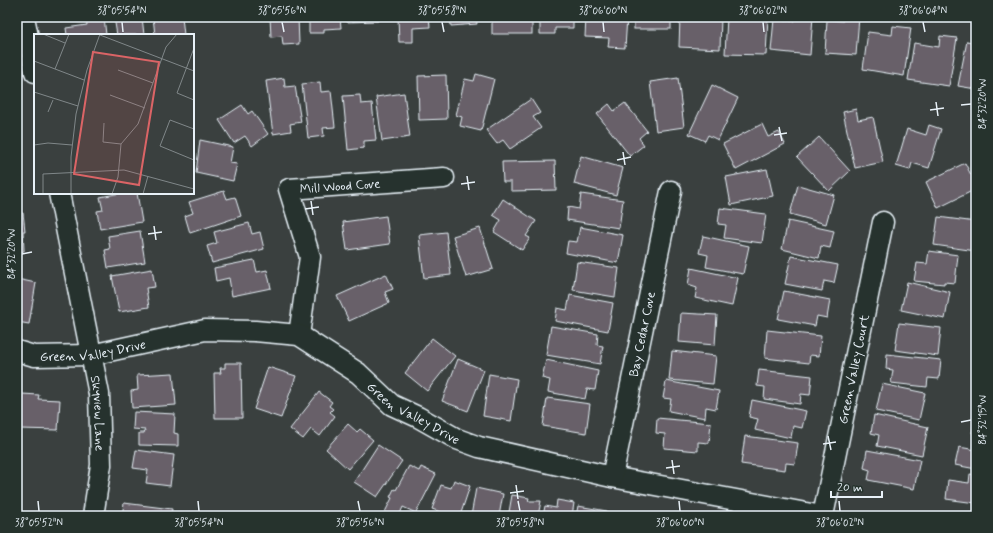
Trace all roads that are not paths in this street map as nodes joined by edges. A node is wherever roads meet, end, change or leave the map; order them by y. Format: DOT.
graph roads {
  1 [pos="24,17"];
  2 [pos="34,67"];
  3 [pos="444,178"];
  4 [pos="671,190"];
  5 [pos="59,194"];
  6 [pos="883,222"];
  7 [pos="299,335"];
  8 [pos="17,351"];
  9 [pos="91,355"];
  10 [pos="612,477"];
  11 [pos="93,516"];
  12 [pos="822,516"];
  1 -- 2 [label="street"];
  3 -- 7 [label="street, Mill Wood Cove"];
  4 -- 10 [label="street, Bay Cedar Cove"];
  5 -- 9 [label="street, Skyview Lane"];
  6 -- 12 [label="street, Green Valley Court"];
  7 -- 9 [label="street, Green Valley Drive"];
  7 -- 10 [label="street, Green Valley Drive"];
  8 -- 9 [label="street, Green Valley Drive"];
  9 -- 11 [label="street, Skyview Lane"];
  10 -- 12 [label="street, Green Valley Drive"];
}
